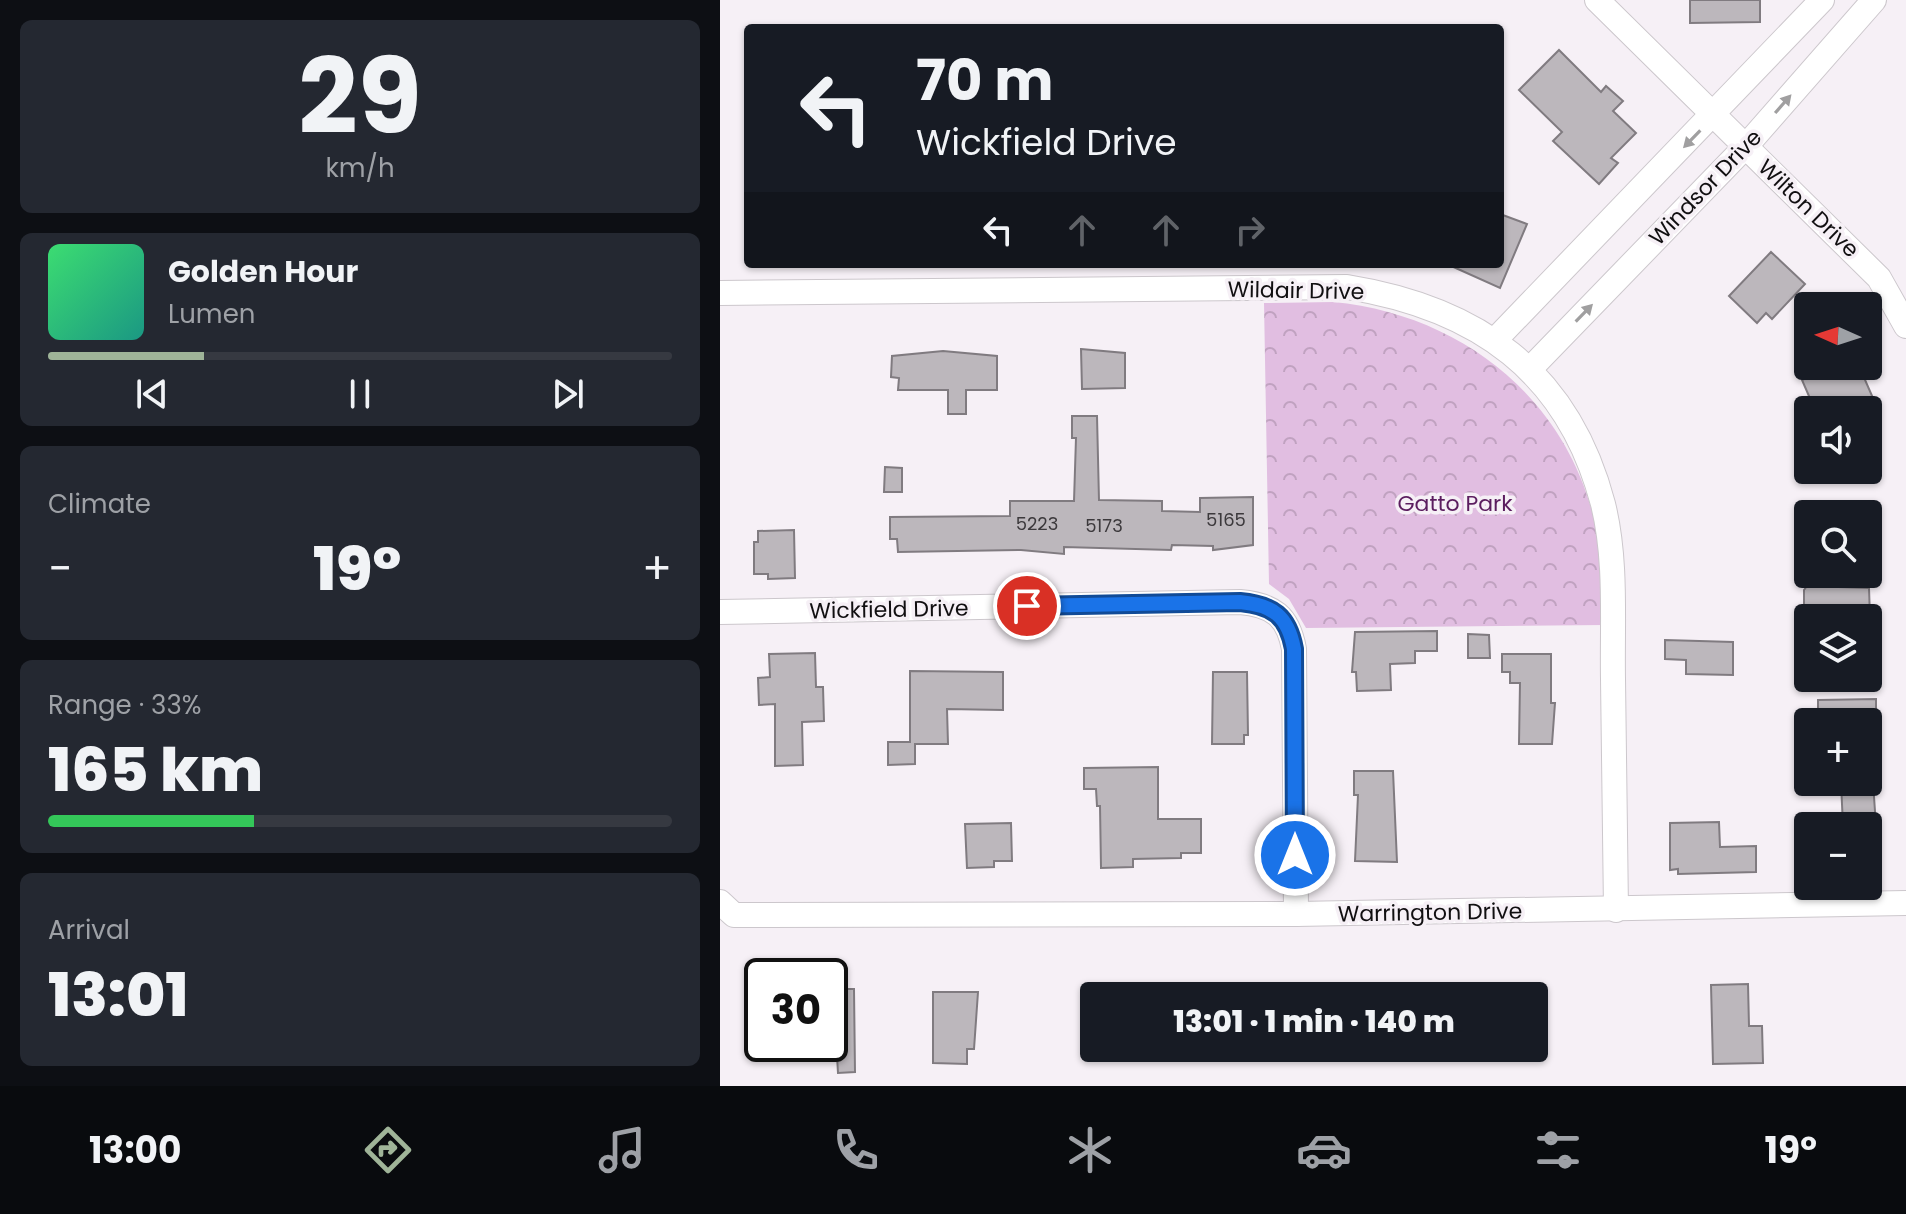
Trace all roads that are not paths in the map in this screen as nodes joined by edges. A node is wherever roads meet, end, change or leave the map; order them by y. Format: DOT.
graph roads {
  1 [pos="1597,0"];
  2 [pos="1822,0"];
  3 [pos="1874,0"];
  4 [pos="1715,116"];
  5 [pos="1746,146"];
  6 [pos="720,293"];
  7 [pos="1906,326"];
  8 [pos="1496,339"];
  9 [pos="1530,369"];
  10 [pos="720,612"];
  11 [pos="1906,903"];
  12 [pos="727,908"];
  13 [pos="1616,910"];
  14 [pos="1296,914"];
  1 -- 4 [label="street, Wilton Drive"];
  2 -- 4 [label="street, Windsor Drive"];
  5 -- 3 [label="street, Windsor Drive, one-way"];
  4 -- 5 [label="street, Wilton Drive"];
  4 -- 8 [label="street, Windsor Drive, one-way"];
  5 -- 7 [label="street, Wilton Drive"];
  9 -- 5 [label="street, Windsor Drive, one-way"];
  6 -- 8 [label="street, Wildair Drive"];
  8 -- 9 [label="street, Wildair Drive"];
  9 -- 13 [label="street, Wildair Drive"];
  10 -- 14 [label="street, Wickfield Drive"];
  11 -- 13 [label="street, Warrington Drive"];
  12 -- 14 [label="street, Warrington Drive"];
  13 -- 14 [label="street, Warrington Drive"];
}
